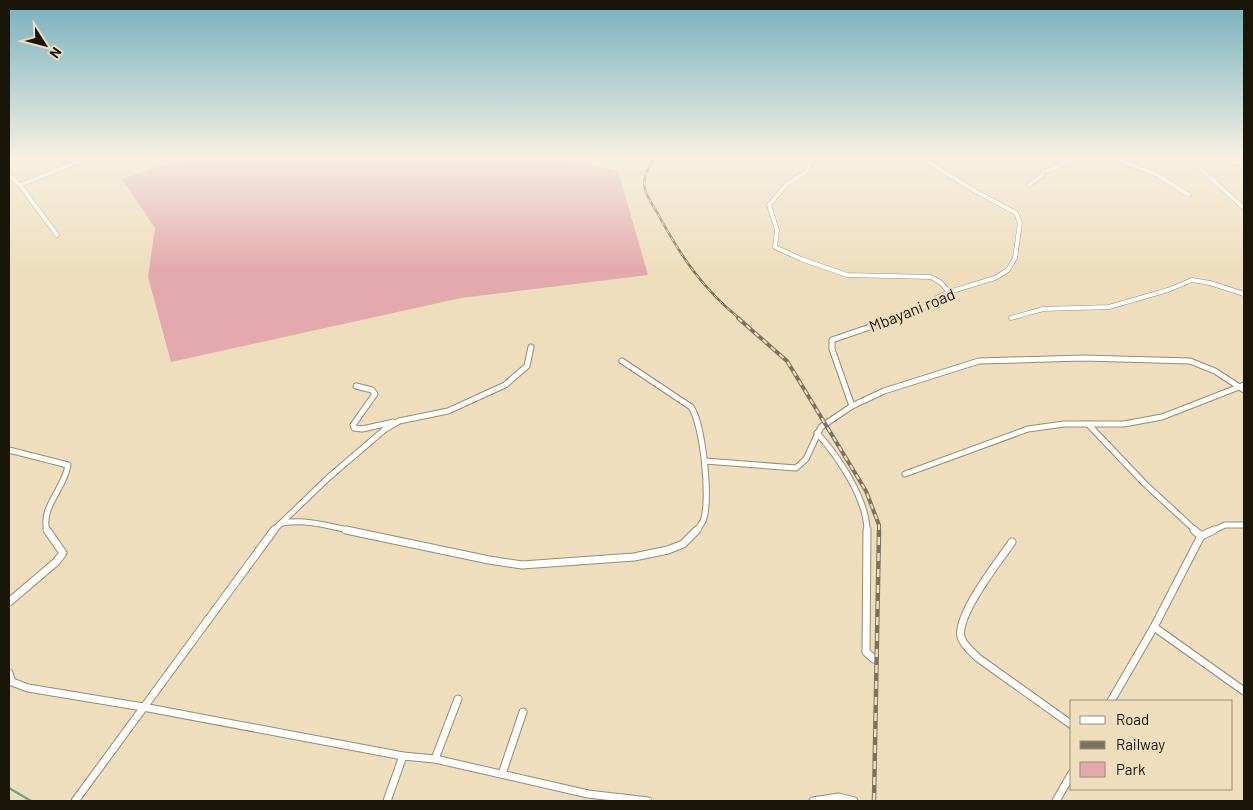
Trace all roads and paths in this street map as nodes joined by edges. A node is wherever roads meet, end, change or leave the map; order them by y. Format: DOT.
graph roads {
  1 [pos="27,195"];
  2 [pos="780,195"];
  3 [pos="983,195"];
  4 [pos="1229,195"];
  5 [pos="1244,208"];
  6 [pos="57,235"];
  7 [pos="949,292"];
  8 [pos="1244,294"];
  9 [pos="1011,318"];
  10 [pos="531,346"];
  11 [pos="622,362"];
  12 [pos="356,386"];
  13 [pos="1243,387"];
  14 [pos="852,406"];
  15 [pos="399,421"];
  16 [pos="1088,424"];
  17 [pos="818,433"];
  18 [pos="9,450"];
  19 [pos="705,460"];
  20 [pos="905,474"];
  21 [pos="282,523"];
  22 [pos="1244,524"];
  23 [pos="1201,536"];
  24 [pos="1012,542"];
  25 [pos="9,602"];
  26 [pos="1154,627"];
  27 [pos="874,659"];
  28 [pos="9,673"];
  29 [pos="1244,691"];
  30 [pos="458,699"];
  31 [pos="1112,700"];
  32 [pos="143,707"];
  33 [pos="523,712"];
  34 [pos="1070,724"];
  35 [pos="403,756"];
  36 [pos="435,759"];
  37 [pos="502,774"];
  38 [pos="1070,776"];
  39 [pos="75,801"];
  40 [pos="387,801"];
  41 [pos="648,801"];
  42 [pos="814,801"];
  43 [pos="854,801"];
  44 [pos="1056,801"];
  1 -- 6 [label="street"];
  2 -- 7 [label="street"];
  3 -- 7 [label="street, Mbayani road"];
  4 -- 5 [label="street"];
  7 -- 14 [label="street, Mbayani road"];
  8 -- 9 [label="street"];
  10 -- 15 [label="street"];
  11 -- 19 [label="street"];
  12 -- 15 [label="street"];
  13 -- 14 [label="street"];
  13 -- 16 [label="street"];
  14 -- 17 [label="street"];
  15 -- 21 [label="street"];
  16 -- 20 [label="street"];
  16 -- 23 [label="street"];
  17 -- 19 [label="street"];
  17 -- 27 [label="street"];
  18 -- 25 [label="street"];
  19 -- 21 [label="street"];
  21 -- 32 [label="street"];
  22 -- 23 [label="street"];
  23 -- 26 [label="street"];
  24 -- 34 [label="street"];
  26 -- 29 [label="street"];
  26 -- 31 [label="street"];
  28 -- 32 [label="street"];
  30 -- 36 [label="street"];
  32 -- 35 [label="street"];
  32 -- 39 [label="street"];
  33 -- 37 [label="street"];
  35 -- 36 [label="street"];
  35 -- 40 [label="street"];
  36 -- 37 [label="street"];
  37 -- 41 [label="street"];
  38 -- 44 [label="street"];
  42 -- 43 [label="street"];
}
